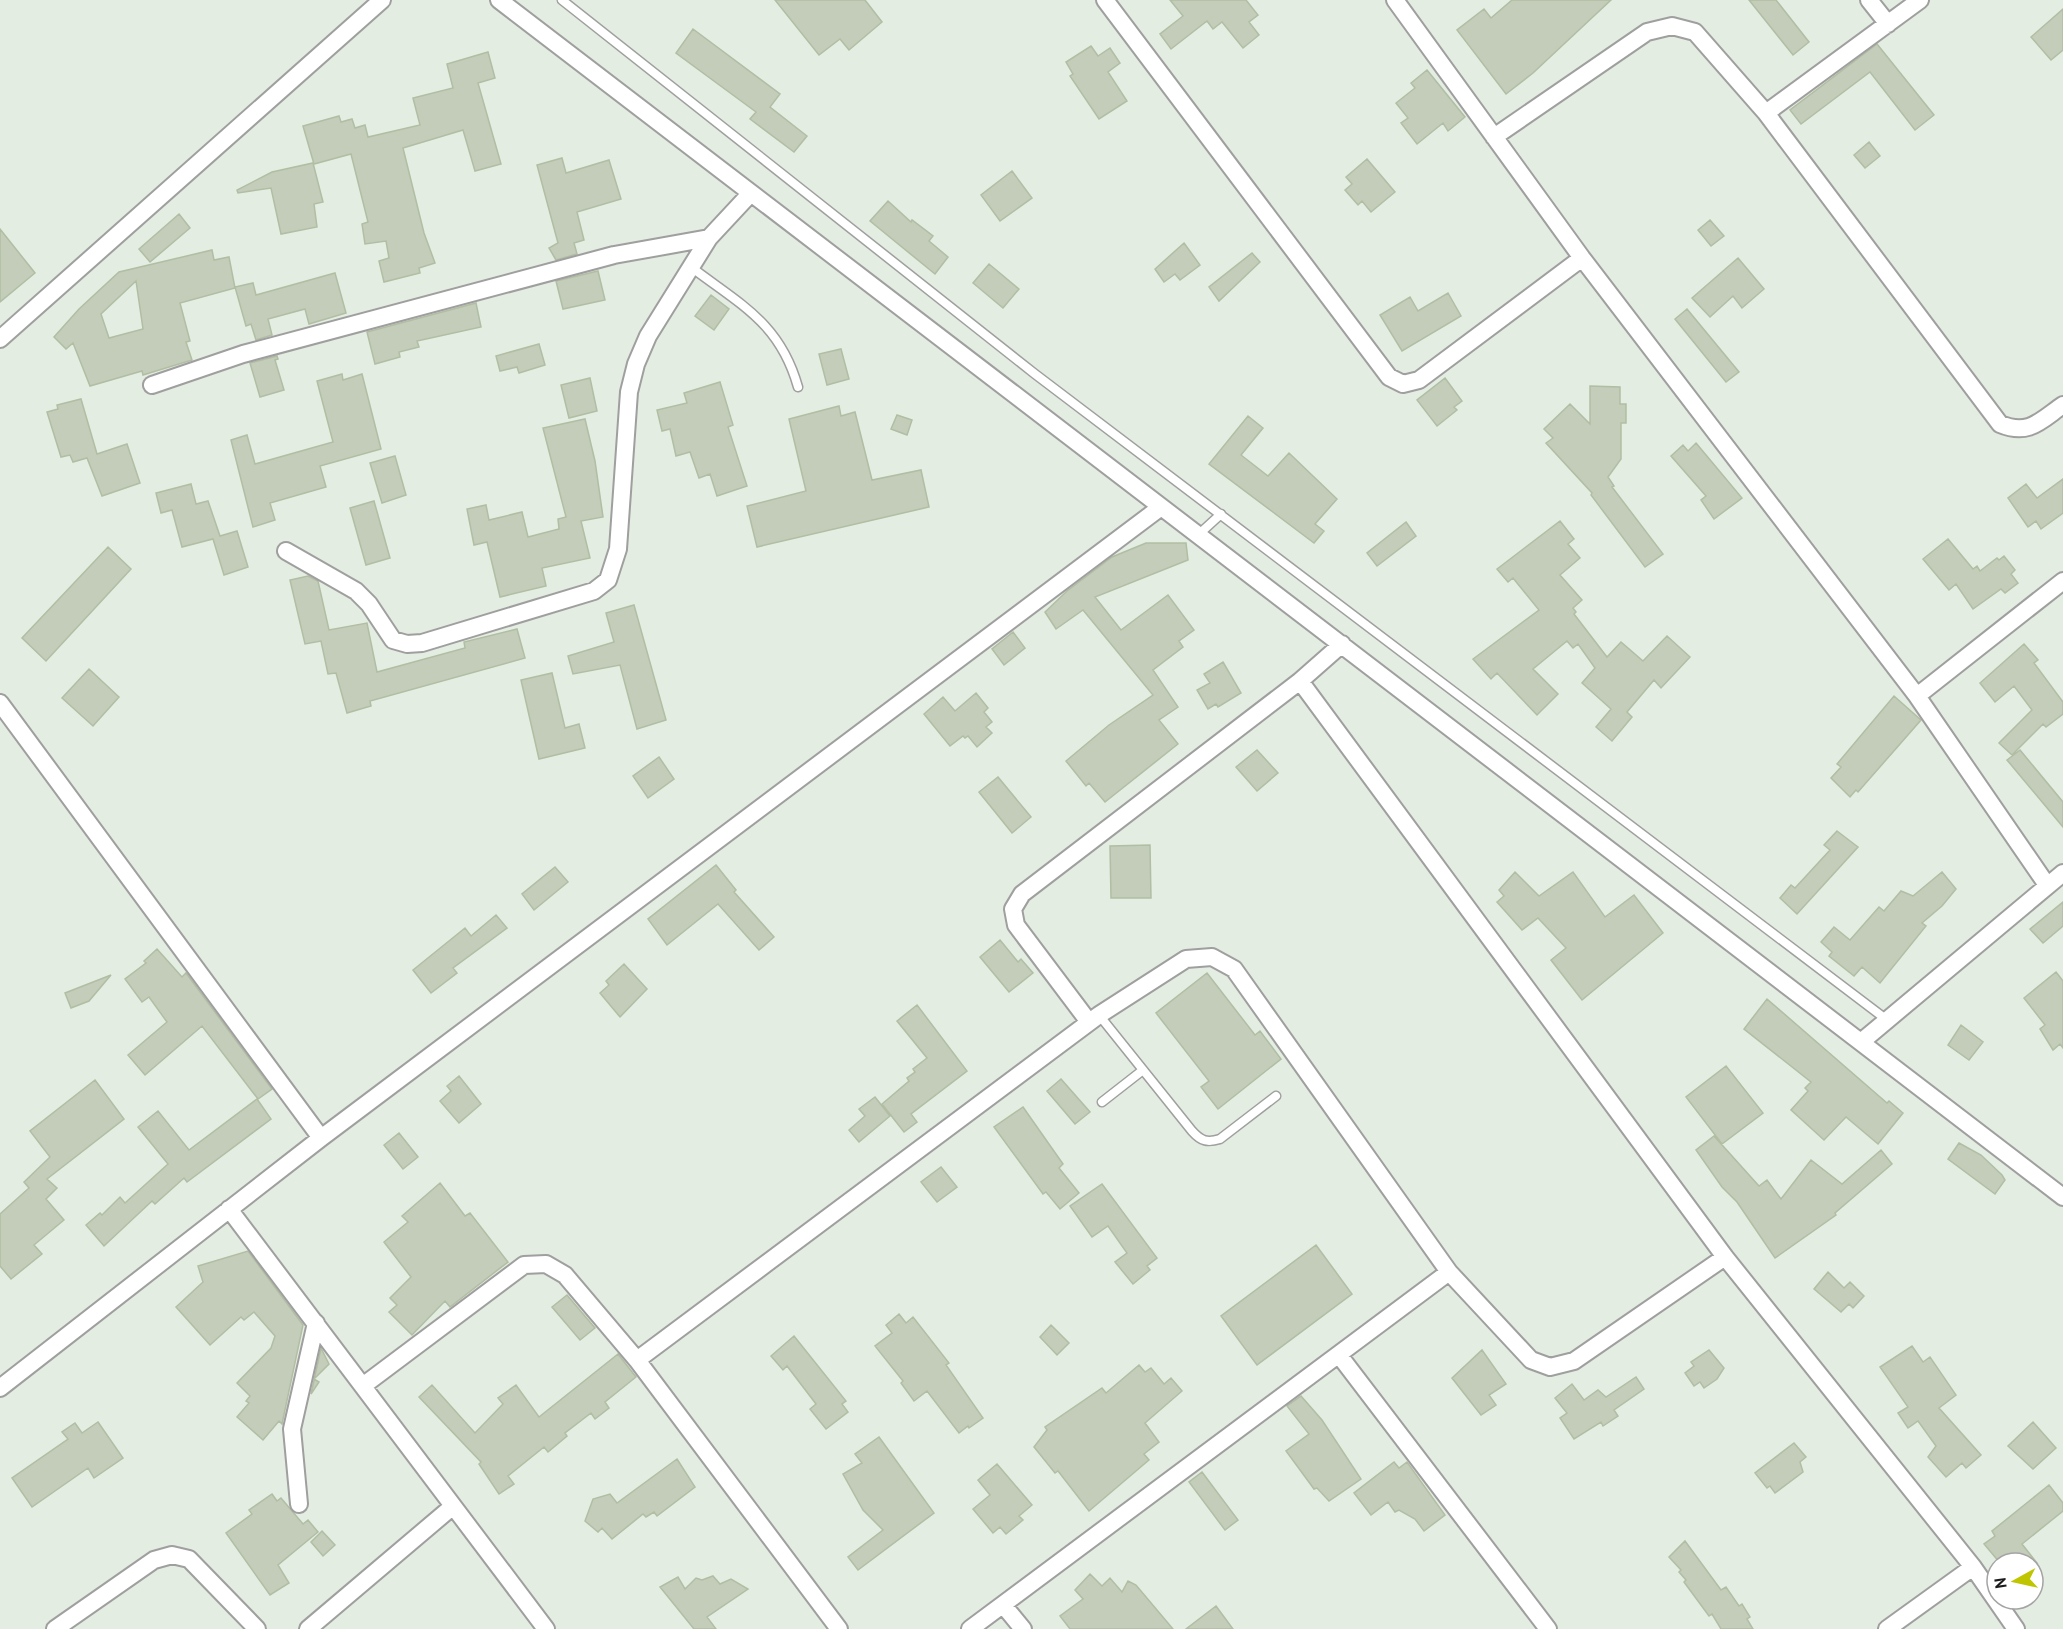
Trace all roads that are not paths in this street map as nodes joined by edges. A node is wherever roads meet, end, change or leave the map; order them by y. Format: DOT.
graph roads {
  1 [pos="382,0"];
  2 [pos="499,0"];
  3 [pos="562,0"];
  4 [pos="1105,0"];
  5 [pos="1395,0"];
  6 [pos="1869,0"];
  7 [pos="1920,0"];
  8 [pos="1888,24"];
  9 [pos="1766,113"];
  10 [pos="1494,137"];
  11 [pos="750,194"];
  12 [pos="709,238"];
  13 [pos="1582,258"];
  14 [pos="691,267"];
  15 [pos="0,339"];
  16 [pos="152,385"];
  17 [pos="798,387"];
  18 [pos="2063,405"];
  19 [pos="1161,507"];
  20 [pos="1221,514"];
  21 [pos="1198,535"];
  22 [pos="286,551"];
  23 [pos="2063,580"];
  24 [pos="1342,644"];
  25 [pos="1300,681"];
  26 [pos="1917,696"];
  27 [pos="0,703"];
  28 [pos="2063,873"];
  29 [pos="2047,885"];
  30 [pos="1094,1019"];
  31 [pos="1887,1020"];
  32 [pos="1861,1042"];
  33 [pos="1143,1070"];
  34 [pos="1276,1096"];
  35 [pos="1102,1102"];
  36 [pos="321,1138"];
  37 [pos="2063,1197"];
  38 [pos="229,1209"];
  39 [pos="1725,1257"];
  40 [pos="1449,1272"];
  41 [pos="316,1323"];
  42 [pos="1339,1355"];
  43 [pos="638,1360"];
  44 [pos="364,1385"];
  45 [pos="0,1388"];
  46 [pos="299,1504"];
  47 [pos="452,1507"];
  48 [pos="1972,1568"];
  49 [pos="1004,1606"];
  50 [pos="66,1626"];
  51 [pos="256,1629"];
  52 [pos="308,1629"];
  53 [pos="546,1629"];
  54 [pos="839,1629"];
  55 [pos="970,1629"];
  56 [pos="1023,1629"];
  57 [pos="1548,1629"];
  58 [pos="1887,1629"];
  59 [pos="2016,1629"];
  1 -- 15 [label="street"];
  2 -- 11 [label="street"];
  3 -- 20 [label="lane"];
  4 -- 13 [label="street"];
  5 -- 10 [label="street"];
  6 -- 8 [label="street"];
  7 -- 8 [label="street"];
  8 -- 9 [label="street"];
  9 -- 10 [label="street"];
  9 -- 18 [label="street"];
  10 -- 13 [label="street"];
  11 -- 12 [label="street"];
  11 -- 19 [label="street"];
  12 -- 14 [label="street"];
  12 -- 16 [label="street"];
  13 -- 26 [label="street"];
  14 -- 17 [label="lane"];
  14 -- 22 [label="street"];
  19 -- 21 [label="street"];
  19 -- 36 [label="street"];
  20 -- 21 [label="lane"];
  20 -- 31 [label="lane"];
  21 -- 24 [label="street"];
  23 -- 26 [label="street"];
  24 -- 25 [label="street"];
  24 -- 32 [label="street"];
  25 -- 30 [label="street"];
  25 -- 39 [label="street"];
  26 -- 29 [label="street"];
  27 -- 36 [label="street"];
  28 -- 29 [label="street"];
  29 -- 31 [label="street"];
  30 -- 33 [label="lane"];
  30 -- 40 [label="street"];
  30 -- 43 [label="street"];
  31 -- 32 [label="street"];
  32 -- 37 [label="street"];
  33 -- 34 [label="lane"];
  33 -- 35 [label="lane"];
  36 -- 38 [label="street"];
  38 -- 41 [label="street"];
  38 -- 45 [label="street"];
  39 -- 40 [label="street"];
  39 -- 48 [label="street"];
  40 -- 42 [label="street"];
  41 -- 44 [label="street"];
  41 -- 46 [label="street"];
  42 -- 49 [label="street"];
  42 -- 57 [label="street"];
  43 -- 44 [label="street"];
  43 -- 54 [label="street"];
  44 -- 47 [label="street"];
  47 -- 52 [label="street"];
  47 -- 53 [label="street"];
  48 -- 58 [label="street"];
  48 -- 59 [label="street"];
  49 -- 55 [label="street"];
  49 -- 56 [label="street"];
  50 -- 51 [label="street"];
}
